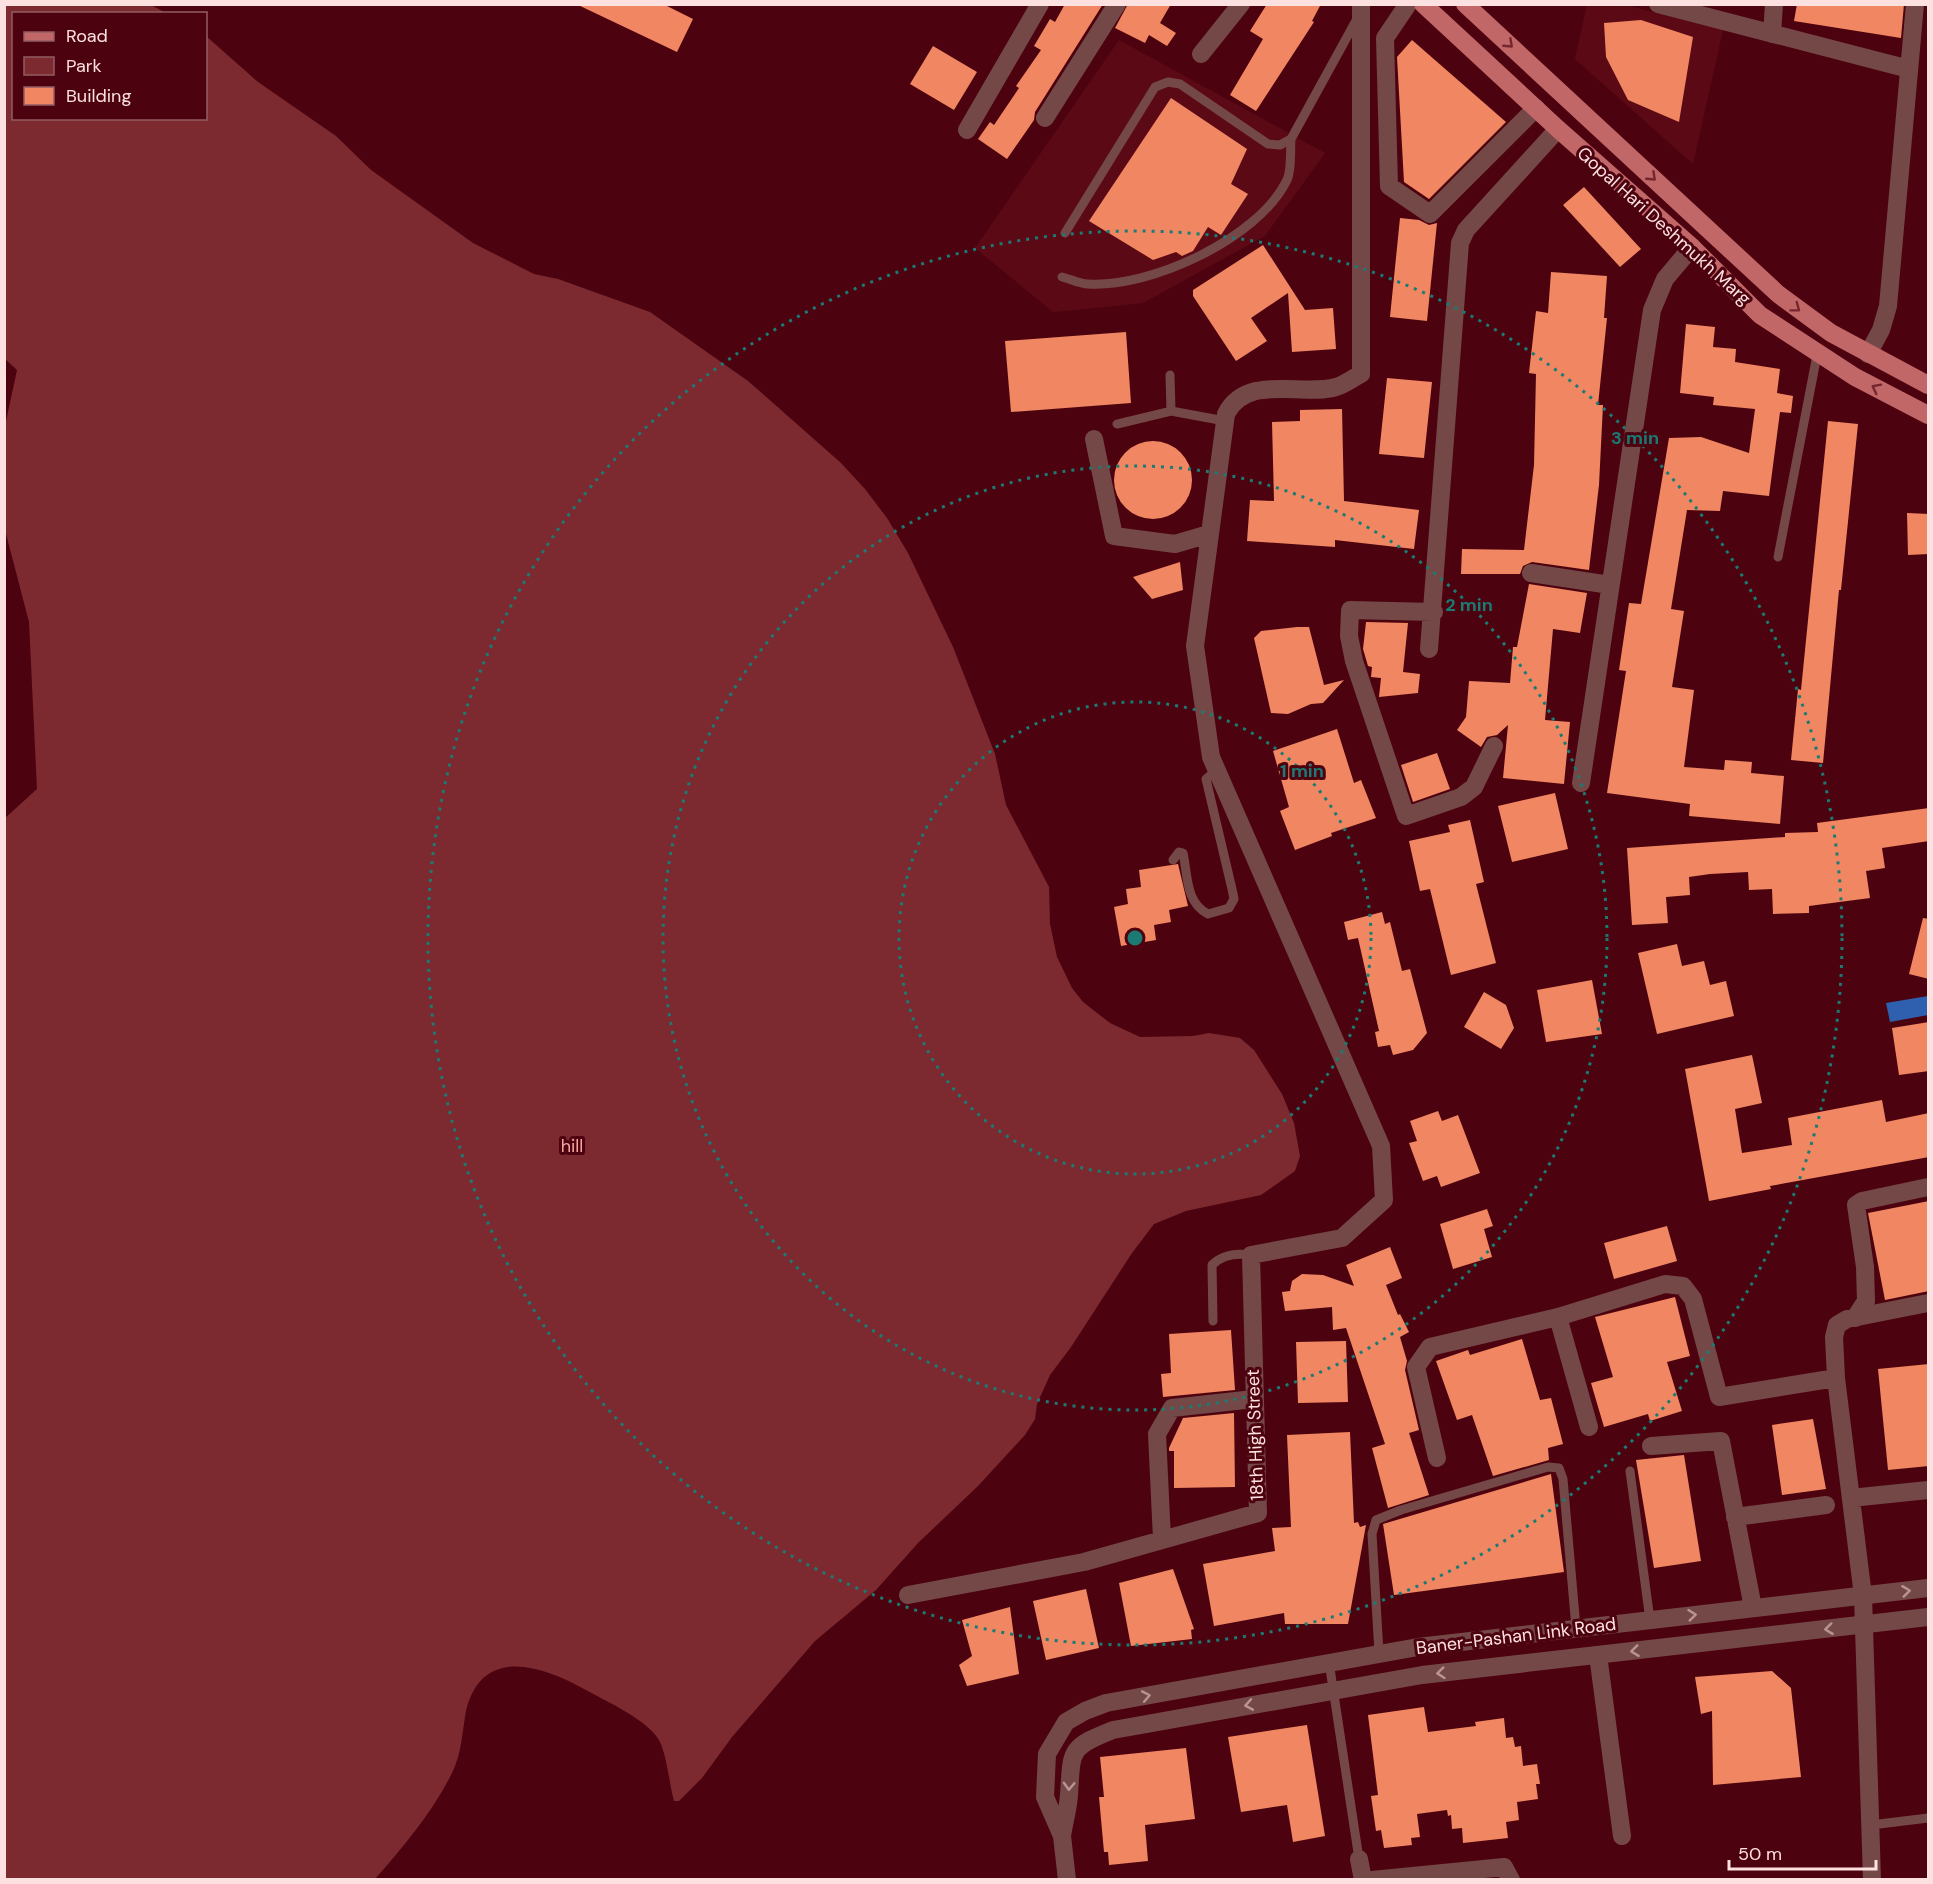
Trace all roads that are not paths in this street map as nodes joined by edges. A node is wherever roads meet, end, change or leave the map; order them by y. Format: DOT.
graph roads {
  1 [pos="1040,4"];
  2 [pos="1117,4"];
  3 [pos="1241,4"];
  4 [pos="1408,4"];
  5 [pos="1423,4"];
  6 [pos="1466,4"];
  7 [pos="1658,4"];
  8 [pos="1774,4"];
  9 [pos="1915,4"];
  10 [pos="1360,10"];
  11 [pos="1772,34"];
  12 [pos="1201,54"];
  13 [pos="1909,69"];
  14 [pos="1536,108"];
  15 [pos="1046,118"];
  16 [pos="1558,129"];
  17 [pos="967,130"];
  18 [pos="1291,139"];
  19 [pos="1065,233"];
  20 [pos="1692,247"];
  21 [pos="1062,277"];
  22 [pos="1868,354"];
  23 [pos="1817,355"];
  24 [pos="1170,375"];
  25 [pos="1929,385"];
  26 [pos="1171,411"];
  27 [pos="1929,415"];
  28 [pos="1225,421"];
  29 [pos="1117,424"];
  30 [pos="1094,439"];
  31 [pos="1209,534"];
  32 [pos="1779,557"];
  33 [pos="1532,573"];
  34 [pos="1610,585"];
  35 [pos="1434,612"];
  36 [pos="1429,649"];
  37 [pos="1494,746"];
  38 [pos="1217,770"];
  39 [pos="1581,783"];
  40 [pos="1173,860"];
  41 [pos="1929,1187"];
  42 [pos="1251,1255"];
  43 [pos="1929,1303"];
  44 [pos="1558,1317"];
  45 [pos="1855,1318"];
  46 [pos="1213,1321"];
  47 [pos="1836,1378"];
  48 [pos="1254,1399"];
  49 [pos="1589,1427"];
  50 [pos="1651,1446"];
  51 [pos="1437,1458"];
  52 [pos="1630,1471"];
  53 [pos="1929,1490"];
  54 [pos="1851,1498"];
  55 [pos="1826,1505"];
  56 [pos="1735,1517"];
  57 [pos="1162,1539"];
  58 [pos="1929,1588"];
  59 [pos="908,1595"];
  60 [pos="1863,1596"];
  61 [pos="1753,1608"];
  62 [pos="1929,1617"];
  63 [pos="1650,1620"];
  64 [pos="1864,1625"];
  65 [pos="1576,1628"];
  66 [pos="1379,1653"];
  67 [pos="1598,1655"];
  68 [pos="1329,1662"];
  69 [pos="1334,1691"];
  70 [pos="1106,1703"];
  71 [pos="1113,1730"];
  72 [pos="1929,1818"];
  73 [pos="1870,1825"];
  74 [pos="1062,1836"];
  75 [pos="1622,1836"];
  76 [pos="1359,1859"];
  77 [pos="1067,1880"];
  78 [pos="1363,1880"];
  79 [pos="1372,1880"];
  80 [pos="1511,1880"];
  81 [pos="1872,1880"];
  1 -- 17 [label="street"];
  2 -- 15 [label="street"];
  3 -- 12 [label="street"];
  4 -- 14 [label="street"];
  5 -- 14 [label="main road, Gopal Hari Deshmukh Marg"];
  6 -- 22 [label="main road, Gopal Hari Deshmukh Marg, one-way"];
  7 -- 11 [label="street"];
  8 -- 11 [label="street"];
  9 -- 13 [label="street"];
  10 -- 18 [label="lane"];
  10 -- 28 [label="street"];
  11 -- 13 [label="street"];
  13 -- 22 [label="street"];
  14 -- 16 [label="main road, Gopal Hari Deshmukh Marg"];
  16 -- 20 [label="main road, Gopal Hari Deshmukh Marg"];
  16 -- 35 [label="street"];
  18 -- 19 [label="lane"];
  18 -- 21 [label="lane"];
  20 -- 23 [label="main road, Gopal Hari Deshmukh Marg"];
  20 -- 34 [label="street"];
  22 -- 25 [label="main road, Gopal Hari Deshmukh Marg"];
  27 -- 23 [label="main road, Gopal Hari Deshmukh Marg, one-way"];
  23 -- 32 [label="lane"];
  24 -- 26 [label="lane"];
  26 -- 28 [label="lane"];
  26 -- 29 [label="lane"];
  28 -- 31 [label="street"];
  30 -- 31 [label="street"];
  31 -- 38 [label="street"];
  33 -- 34 [label="street"];
  34 -- 39 [label="street"];
  35 -- 36 [label="street"];
  35 -- 37 [label="street"];
  38 -- 40 [label="lane"];
  38 -- 42 [label="street"];
  41 -- 45 [label="street"];
  42 -- 46 [label="lane"];
  42 -- 48 [label="street, 18th High Street"];
  43 -- 45 [label="street"];
  44 -- 47 [label="street"];
  44 -- 49 [label="street"];
  44 -- 51 [label="street"];
  45 -- 47 [label="street"];
  47 -- 54 [label="street"];
  48 -- 57 [label="street, 18th High Street"];
  48 -- 57 [label="street"];
  50 -- 56 [label="street"];
  52 -- 63 [label="lane"];
  53 -- 54 [label="street"];
  54 -- 60 [label="street"];
  55 -- 56 [label="street"];
  56 -- 61 [label="street"];
  57 -- 59 [label="street, 18th High Street"];
  60 -- 58 [label="street, Baner-Pashan Link Road, one-way"];
  60 -- 61 [label="street, Baner-Pashan Link Road"];
  60 -- 64 [label="street"];
  63 -- 61 [label="street, Baner-Pashan Link Road, one-way"];
  62 -- 64 [label="street, Baner-Pashan Link Road"];
  63 -- 65 [label="street, Baner-Pashan Link Road"];
  64 -- 67 [label="street, Baner-Pashan Link Road, one-way"];
  64 -- 73 [label="street"];
  65 -- 66 [label="street, Baner-Pashan Link Road"];
  65 -- 66 [label="lane"];
  66 -- 68 [label="street, Baner-Pashan Link Road"];
  67 -- 69 [label="street, Baner-Pashan Link Road, one-way"];
  67 -- 75 [label="street"];
  68 -- 69 [label="lane"];
  70 -- 68 [label="street, Baner-Pashan Link Road, one-way"];
  69 -- 71 [label="street, Baner-Pashan Link Road, one-way"];
  69 -- 76 [label="lane"];
  70 -- 71 [label="street"];
  70 -- 74 [label="street, Baner-Pashan Link Road"];
  71 -- 74 [label="street, Baner-Pashan Link Road, one-way"];
  72 -- 73 [label="lane"];
  73 -- 81 [label="street"];
  74 -- 77 [label="street, Baner-Pashan Link Road"];
  76 -- 78 [label="street"];
  79 -- 80 [label="street"];
}
